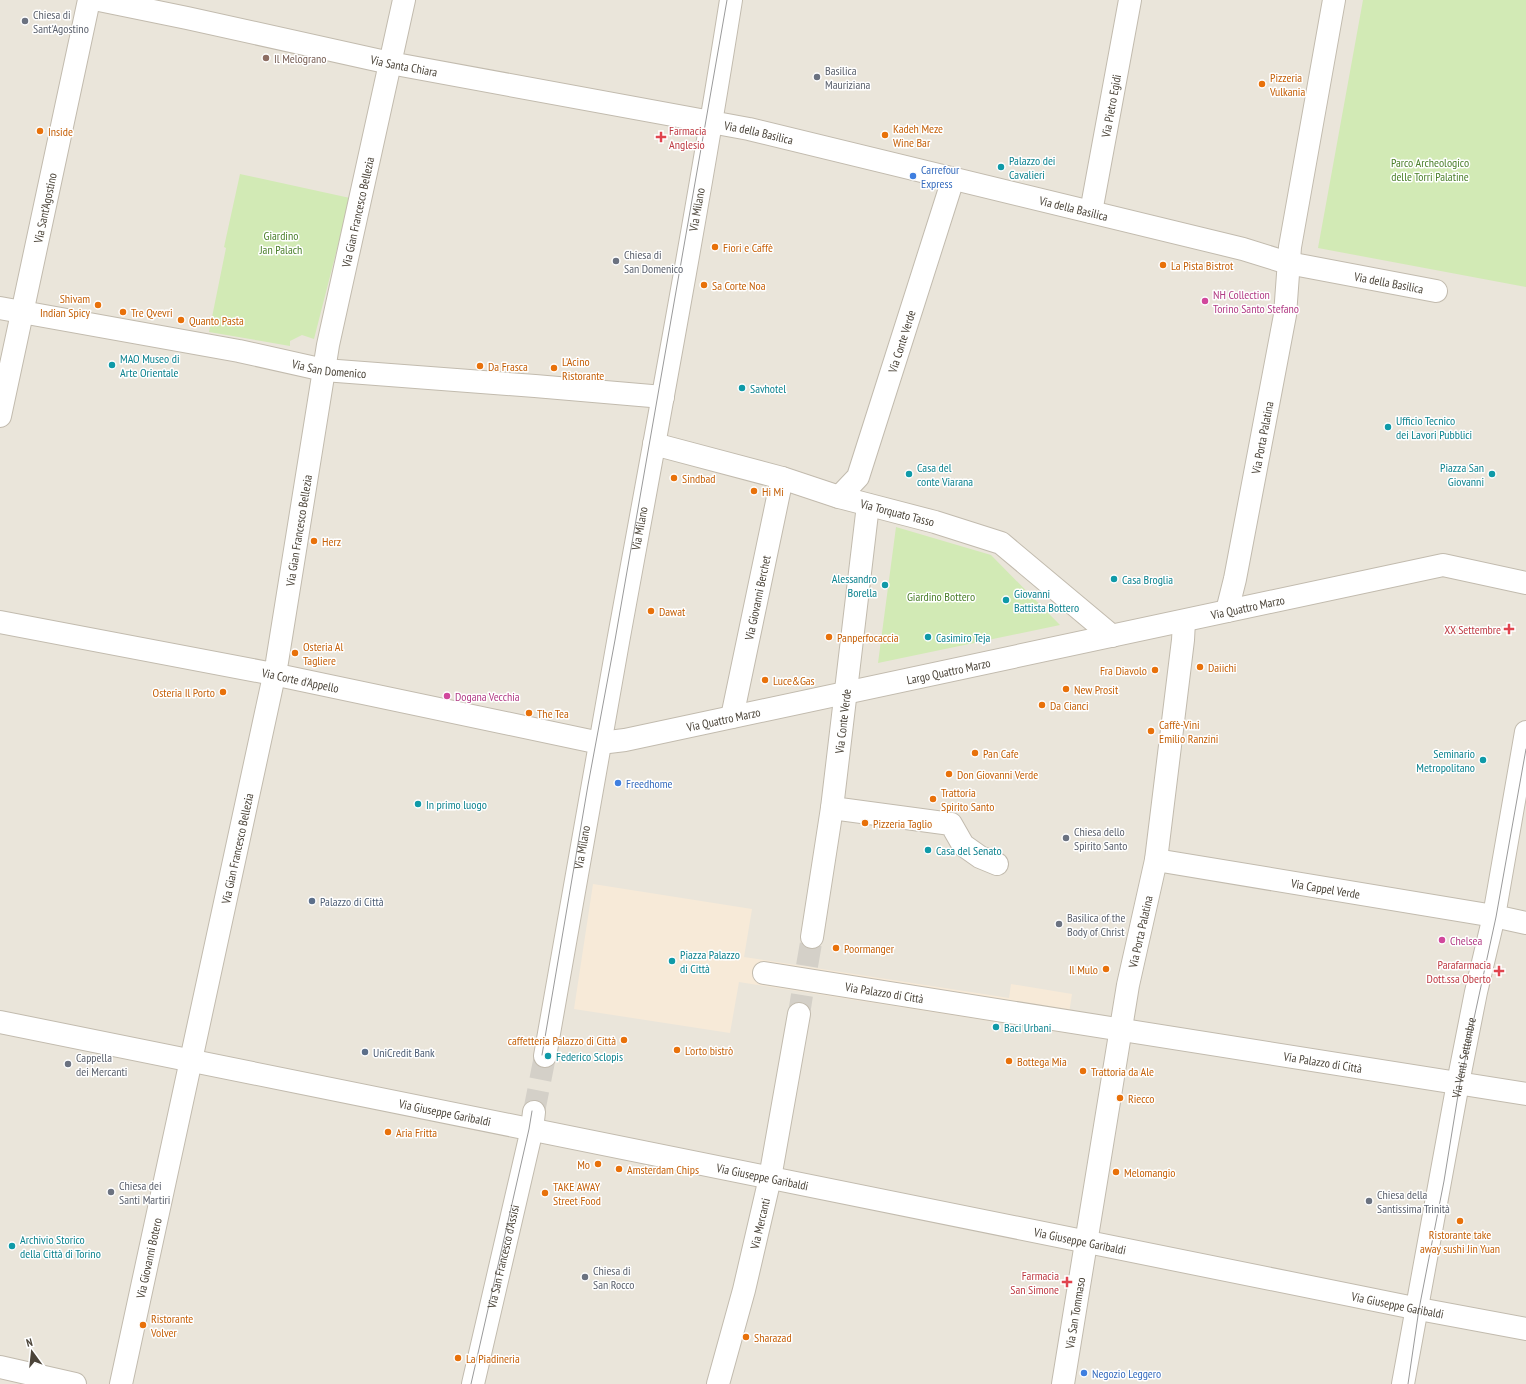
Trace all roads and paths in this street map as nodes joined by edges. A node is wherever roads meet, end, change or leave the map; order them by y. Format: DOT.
graph roads {
  1 [pos="89,0"];
  2 [pos="99,0"];
  3 [pos="404,0"];
  4 [pos="731,0"];
  5 [pos="1130,0"];
  6 [pos="1334,0"];
  7 [pos="390,63"];
  8 [pos="711,123"];
  9 [pos="953,179"];
  10 [pos="1091,212"];
  11 [pos="1288,263"];
  12 [pos="1436,291"];
  13 [pos="0,308"];
  14 [pos="23,312"];
  15 [pos="324,370"];
  16 [pos="663,397"];
  17 [pos="0,416"];
  18 [pos="654,444"];
  19 [pos="782,478"];
  20 [pos="839,497"];
  21 [pos="868,505"];
  22 [pos="1526,583"];
  23 [pos="1227,611"];
  24 [pos="1184,621"];
  25 [pos="0,622"];
  26 [pos="1112,636"];
  27 [pos="1051,649"];
  28 [pos="274,675"];
  29 [pos="846,692"];
  30 [pos="732,717"];
  31 [pos="1526,732"];
  32 [pos="600,743"];
  33 [pos="832,808"];
  34 [pos="1156,860"];
  35 [pos="997,864"];
  36 [pos="1494,916"];
  37 [pos="1526,923"];
  38 [pos="812,937"];
  39 [pos="764,973"];
  40 [pos="803,989"];
  41 [pos="0,1022"];
  42 [pos="1120,1030"];
  43 [pos="545,1056"];
  44 [pos="192,1061"];
  45 [pos="1458,1083"];
  46 [pos="1526,1094"];
  47 [pos="533,1120"];
  48 [pos="770,1178"];
  49 [pos="1086,1242"];
  50 [pos="1417,1308"];
  51 [pos="1526,1329"];
  52 [pos="3,1373"];
  53 [pos="75,1384"];
  54 [pos="121,1384"];
  55 [pos="473,1384"];
  56 [pos="718,1384"];
  57 [pos="1063,1384"];
  58 [pos="1403,1384"];
  1 -- 14 [label="street, Via Sant'Agostino"];
  2 -- 7 [label="street, Via Santa Chiara"];
  3 -- 7 [label="street, Via Gian Francesco Bellezia"];
  4 -- 8 [label="street, Via Milano"];
  5 -- 10 [label="street, Via Pietro Egidi"];
  6 -- 11 [label="street, Via Porta Palatina"];
  7 -- 8 [label="street, Via Santa Chiara"];
  7 -- 15 [label="street, Via Gian Francesco Bellezia"];
  8 -- 9 [label="street, Via della Basilica"];
  8 -- 16 [label="street, Via Milano"];
  9 -- 10 [label="street, Via della Basilica"];
  9 -- 20 [label="street, Via Conte Verde"];
  10 -- 11 [label="street, Via della Basilica"];
  11 -- 12 [label="street, Via della Basilica"];
  11 -- 23 [label="street, Via Porta Palatina"];
  13 -- 14 [label="street, Via San Domenico"];
  14 -- 15 [label="street, Via San Domenico"];
  14 -- 17 [label="street, Via Sant'Agostino"];
  15 -- 16 [label="street, Via San Domenico"];
  15 -- 28 [label="street, Via Gian Francesco Bellezia"];
  16 -- 18 [label="street, Via Milano"];
  18 -- 19 [label="street, Via Torquato Tasso"];
  18 -- 32 [label="street, Via Milano"];
  19 -- 20 [label="street, Via Torquato Tasso"];
  19 -- 30 [label="street, Via Giovanni Berchet"];
  20 -- 21 [label="street, Via Torquato Tasso"];
  21 -- 26 [label="street, Via Torquato Tasso"];
  21 -- 29 [label="street, Via Conte Verde"];
  22 -- 23 [label="street, Via Quattro Marzo"];
  23 -- 24 [label="street, Via Quattro Marzo"];
  24 -- 26 [label="street, Via Quattro Marzo"];
  24 -- 34 [label="street, Via Porta Palatina"];
  25 -- 28 [label="street, Via Corte d'Appello"];
  26 -- 27 [label="street, Via Quattro Marzo"];
  27 -- 29 [label="street, Largo Quattro Marzo"];
  28 -- 32 [label="street, Via Corte d'Appello"];
  28 -- 44 [label="street, Via Gian Francesco Bellezia"];
  29 -- 30 [label="street, Via Quattro Marzo"];
  29 -- 33 [label="street, Via Conte Verde"];
  30 -- 32 [label="street, Via Quattro Marzo"];
  31 -- 36 [label="street, Via Venti Settembre"];
  32 -- 43 [label="street, Via Milano"];
  33 -- 35 [label="street"];
  33 -- 38 [label="street, Via Conte Verde"];
  34 -- 36 [label="street, Via Cappel Verde"];
  34 -- 42 [label="street, Via Porta Palatina"];
  36 -- 37 [label="street, Via Cappel Verde"];
  36 -- 45 [label="street, Via Venti Settembre"];
  39 -- 40 [label="street, Via Palazzo di Città"];
  40 -- 42 [label="street, Via Palazzo di Città"];
  40 -- 48 [label="street, Via Mercanti"];
  41 -- 44 [label="street, Via Giuseppe Garibaldi"];
  42 -- 45 [label="street, Via Palazzo di Città"];
  42 -- 49 [label="street, Via Porta Palatina"];
  44 -- 47 [label="street, Via Giuseppe Garibaldi"];
  44 -- 54 [label="street, Via Giovanni Botero"];
  45 -- 46 [label="street, Via Palazzo di Città"];
  45 -- 50 [label="street, Via Venti Settembre"];
  47 -- 48 [label="street, Via Giuseppe Garibaldi"];
  47 -- 55 [label="street, Via San Francesco d'Assisi"];
  48 -- 49 [label="street, Via Giuseppe Garibaldi"];
  48 -- 56 [label="street, Via Mercanti"];
  49 -- 50 [label="street, Via Giuseppe Garibaldi"];
  49 -- 57 [label="street, Via San Tommaso"];
  50 -- 51 [label="street, Via Giuseppe Garibaldi"];
  50 -- 58 [label="street, Via Venti Settembre"];
  52 -- 53 [label="street"];
}
